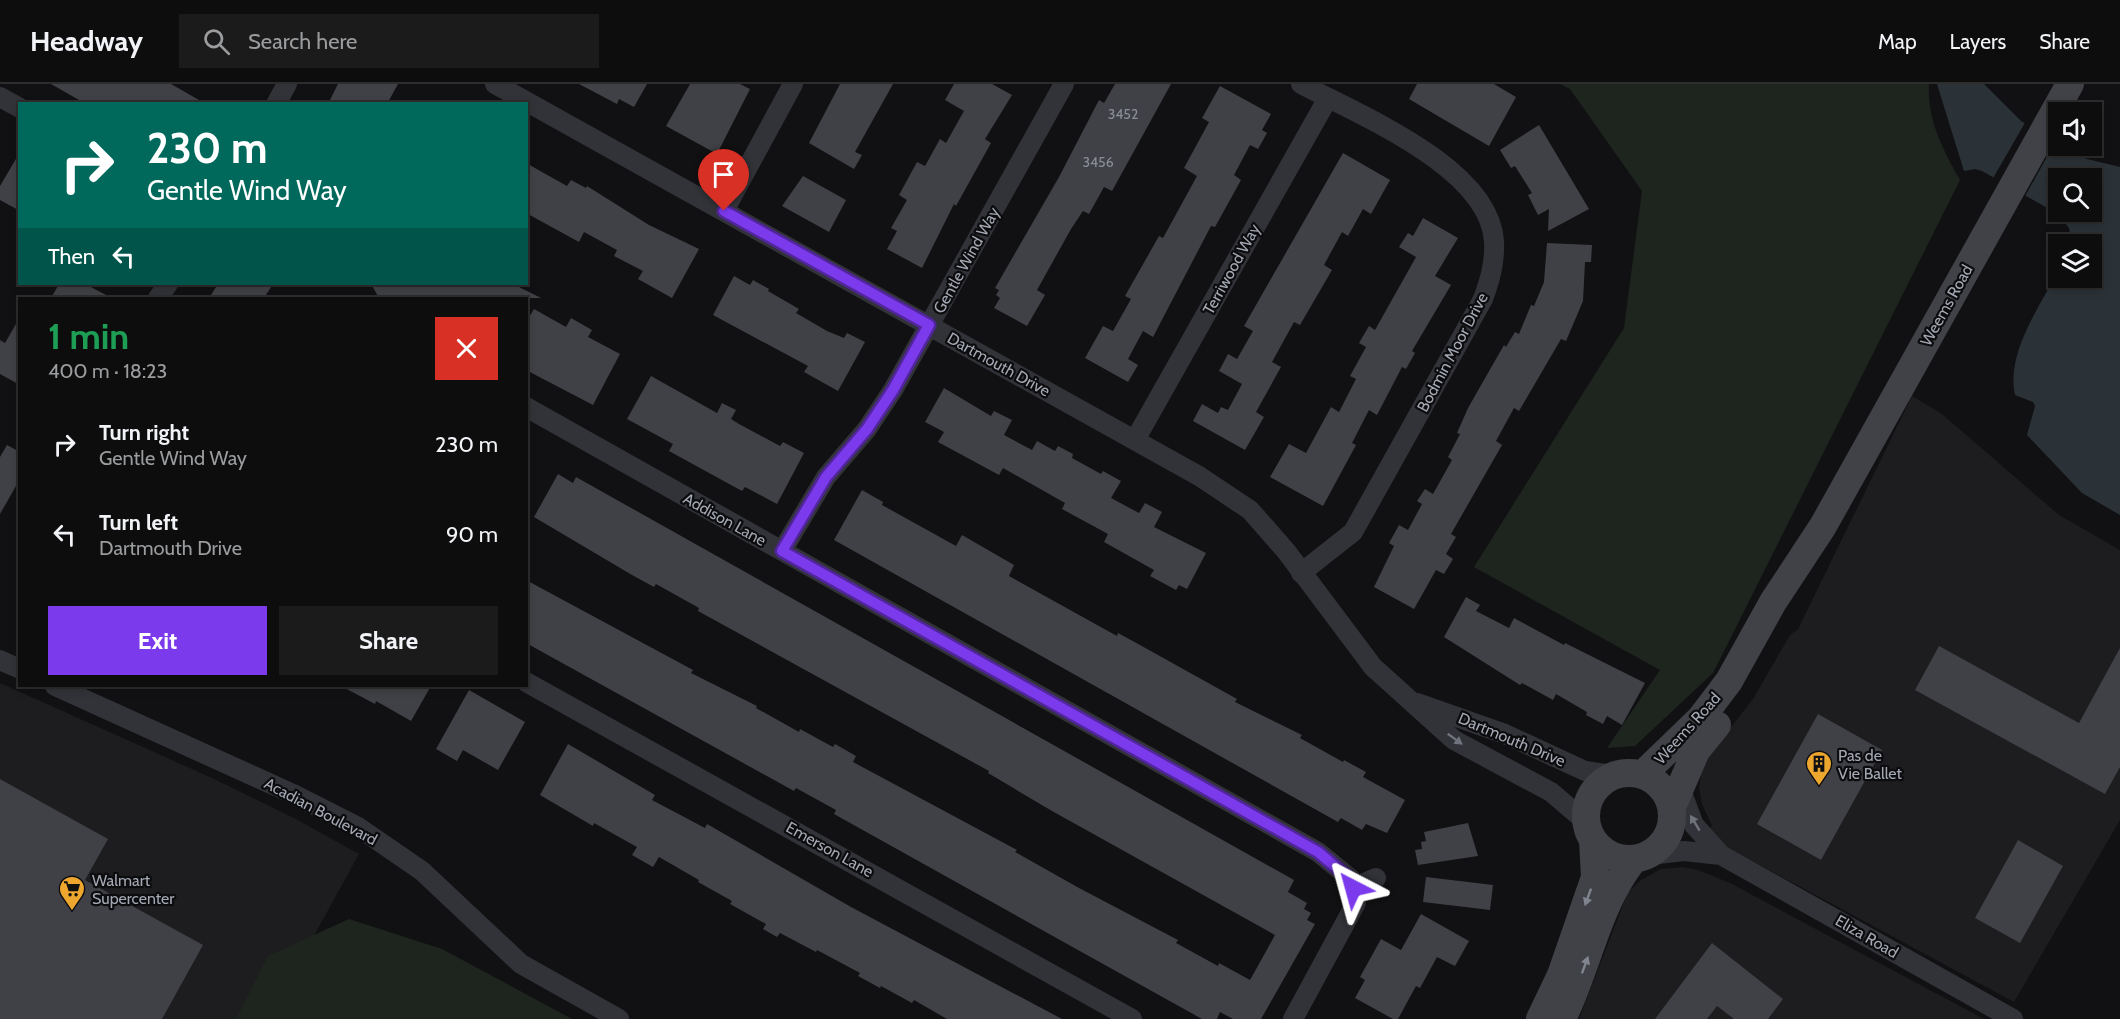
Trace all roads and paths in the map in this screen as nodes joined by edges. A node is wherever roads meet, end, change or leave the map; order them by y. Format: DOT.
graph roads {
  1 [pos="287,84"];
  2 [pos="495,84"];
  3 [pos="793,84"];
  4 [pos="1064,84"];
  5 [pos="1301,84"];
  6 [pos="2070,84"];
  7 [pos="0,97"];
  8 [pos="1328,98"];
  9 [pos="277,102"];
  10 [pos="527,102"];
  11 [pos="528,102"];
  12 [pos="18,107"];
  13 [pos="724,211"];
  14 [pos="929,325"];
  15 [pos="528,408"];
  16 [pos="1135,440"];
  17 [pos="1823,526"];
  18 [pos="782,551"];
  19 [pos="1302,573"];
  20 [pos="0,660"];
  21 [pos="18,668"];
  22 [pos="528,683"];
  23 [pos="57,687"];
  24 [pos="1411,701"];
  25 [pos="1643,774"];
  26 [pos="1613,775"];
  27 [pos="1676,796"];
  28 [pos="1589,830"];
  29 [pos="1721,855"];
  30 [pos="1641,857"];
  31 [pos="1376,878"];
  32 [pos="1353,888"];
  33 [pos="1985,1012"];
  34 [pos="1301,1016"];
  35 [pos="619,1019"];
  36 [pos="1132,1019"];
  37 [pos="1540,1019"];
  38 [pos="1562,1019"];
  39 [pos="2013,1019"];
  1 -- 9 [label="street"];
  2 -- 10 [label="street, Dartmouth Drive"];
  3 -- 13 [label="street"];
  4 -- 14 [label="street, Gentle Wind Way"];
  5 -- 8 [label="street, Bodmin Moor Drive"];
  6 -- 17 [label="street, Weems Road"];
  7 -- 12 [label="street"];
  8 -- 16 [label="street, Terriwood Way"];
  8 -- 19 [label="street, Bodmin Moor Drive"];
  11 -- 13 [label="street, Dartmouth Drive"];
  13 -- 14 [label="street, Dartmouth Drive"];
  14 -- 16 [label="street, Dartmouth Drive"];
  14 -- 18 [label="street, Gentle Wind Way"];
  15 -- 18 [label="street, Addison Lane"];
  16 -- 19 [label="street, Dartmouth Drive"];
  17 -- 25 [label="street, Weems Road"];
  17 -- 27 [label="street, Weems Road"];
  18 -- 32 [label="street, Addison Lane"];
  19 -- 24 [label="street, Dartmouth Drive"];
  20 -- 21 [label="street"];
  22 -- 36 [label="street, Emerson Lane"];
  23 -- 35 [label="street, Acadian Boulevard"];
  24 -- 26 [label="street, Dartmouth Drive"];
  24 -- 28 [label="street, Dartmouth Drive, one-way"];
  25 -- 26 [label="street"];
  25 -- 27 [label="street"];
  26 -- 28 [label="street"];
  29 -- 27 [label="street, Eliza Road, one-way"];
  27 -- 30 [label="street"];
  28 -- 30 [label="street"];
  28 -- 37 [label="street, one-way"];
  29 -- 30 [label="street, Eliza Road"];
  29 -- 33 [label="street, Eliza Road"];
  38 -- 30 [label="street, one-way"];
  31 -- 32 [label="street"];
  32 -- 34 [label="street"];
  33 -- 39 [label="street, Eliza Road"];
}
